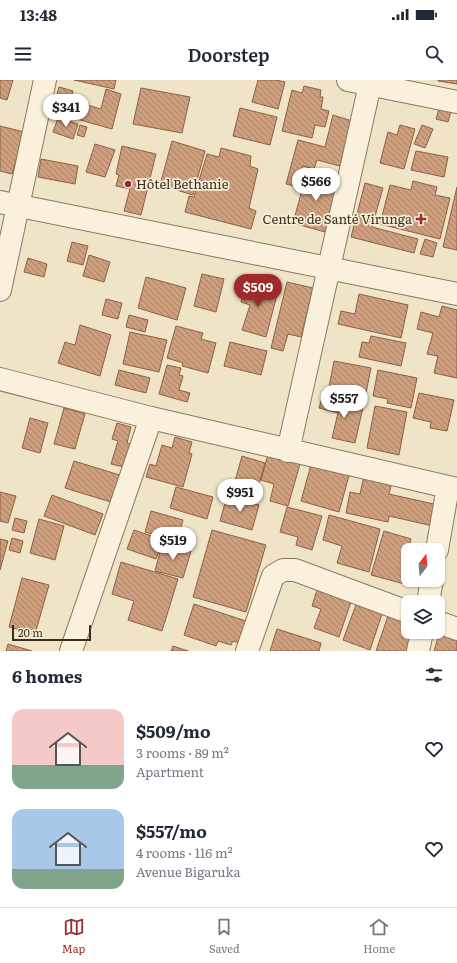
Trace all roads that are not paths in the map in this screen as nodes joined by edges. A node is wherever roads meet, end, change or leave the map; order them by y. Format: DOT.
graph roads {
  1 [pos="45,80"];
  2 [pos="348,80"];
  3 [pos="370,82"];
  4 [pos="457,102"];
  5 [pos="9,205"];
  6 [pos="329,268"];
  7 [pos="0,290"];
  8 [pos="457,294"];
  9 [pos="0,379"];
  10 [pos="151,418"];
  11 [pos="288,450"];
  12 [pos="453,488"];
  13 [pos="439,543"];
  14 [pos="401,609"];
  15 [pos="445,625"];
  16 [pos="457,629"];
  17 [pos="421,639"];
  18 [pos="71,651"];
  19 [pos="247,651"];
  20 [pos="418,651"];
  1 -- 5 [label="street"];
  2 -- 3 [label="street"];
  3 -- 4 [label="street"];
  3 -- 6 [label="street"];
  5 -- 6 [label="street"];
  5 -- 7 [label="street"];
  6 -- 8 [label="street"];
  6 -- 11 [label="street"];
  9 -- 10 [label="street"];
  10 -- 11 [label="street"];
  10 -- 18 [label="street"];
  11 -- 12 [label="street"];
  12 -- 13 [label="street"];
  14 -- 19 [label="street"];
  15 -- 16 [label="street"];
  17 -- 20 [label="street"];
}
